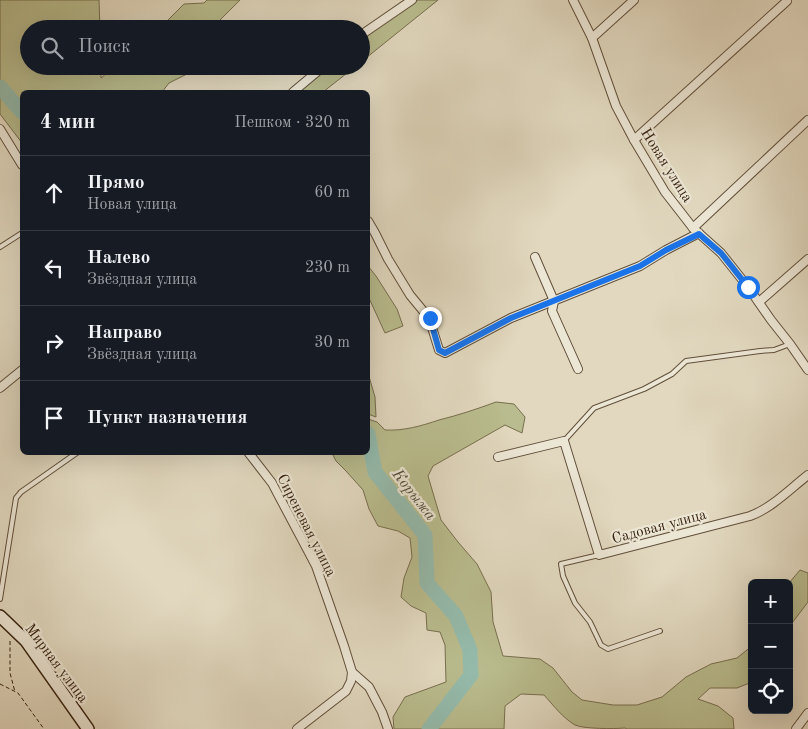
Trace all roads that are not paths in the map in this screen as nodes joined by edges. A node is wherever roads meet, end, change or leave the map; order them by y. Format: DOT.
graph roads {
  1 [pos="412,0"];
  2 [pos="573,0"];
  3 [pos="634,0"];
  4 [pos="786,1"];
  5 [pos="370,29"];
  6 [pos="592,38"];
  7 [pos="313,75"];
  8 [pos="295,90"];
  9 [pos="808,120"];
  10 [pos="0,129"];
  11 [pos="634,140"];
  12 [pos="20,162"];
  13 [pos="370,224"];
  14 [pos="696,231"];
  15 [pos="20,234"];
  16 [pos="0,247"];
  17 [pos="535,257"];
  18 [pos="808,258"];
  19 [pos="554,301"];
  20 [pos="759,302"];
  21 [pos="790,344"];
  22 [pos="578,369"];
  23 [pos="808,370"];
  24 [pos="20,372"];
  25 [pos="0,388"];
  26 [pos="564,441"];
  27 [pos="74,455"];
  28 [pos="250,455"];
  29 [pos="498,457"];
  30 [pos="808,475"];
  31 [pos="599,555"];
  32 [pos="0,600"];
  33 [pos="0,616"];
  34 [pos="660,631"];
  35 [pos="352,672"];
  36 [pos="808,713"];
  37 [pos="88,729"];
  38 [pos="297,729"];
  39 [pos="388,729"];
  40 [pos="796,729"];
  1 -- 5 [label="street"];
  2 -- 6 [label="street, Новая улица"];
  3 -- 6 [label="street"];
  4 -- 11 [label="street"];
  6 -- 11 [label="street, Новая улица"];
  7 -- 8 [label="street"];
  9 -- 14 [label="street"];
  10 -- 12 [label="street"];
  11 -- 14 [label="street, Новая улица"];
  13 -- 19 [label="street"];
  14 -- 19 [label="street"];
  14 -- 20 [label="street, Новая улица"];
  15 -- 16 [label="lane"];
  17 -- 19 [label="street"];
  18 -- 20 [label="street"];
  19 -- 22 [label="street"];
  20 -- 21 [label="street, Новая улица"];
  21 -- 23 [label="street, Новая улица"];
  21 -- 26 [label="lane"];
  24 -- 25 [label="street"];
  26 -- 29 [label="street"];
  26 -- 31 [label="street, Садовая улица"];
  27 -- 32 [label="lane"];
  28 -- 35 [label="street, Сиреневая улица"];
  30 -- 31 [label="street, Садовая улица"];
  31 -- 34 [label="lane"];
  33 -- 37 [label="street, Мирная улица"];
  35 -- 38 [label="street"];
  35 -- 39 [label="street, Сиреневая улица"];
  36 -- 40 [label="street"];
}
